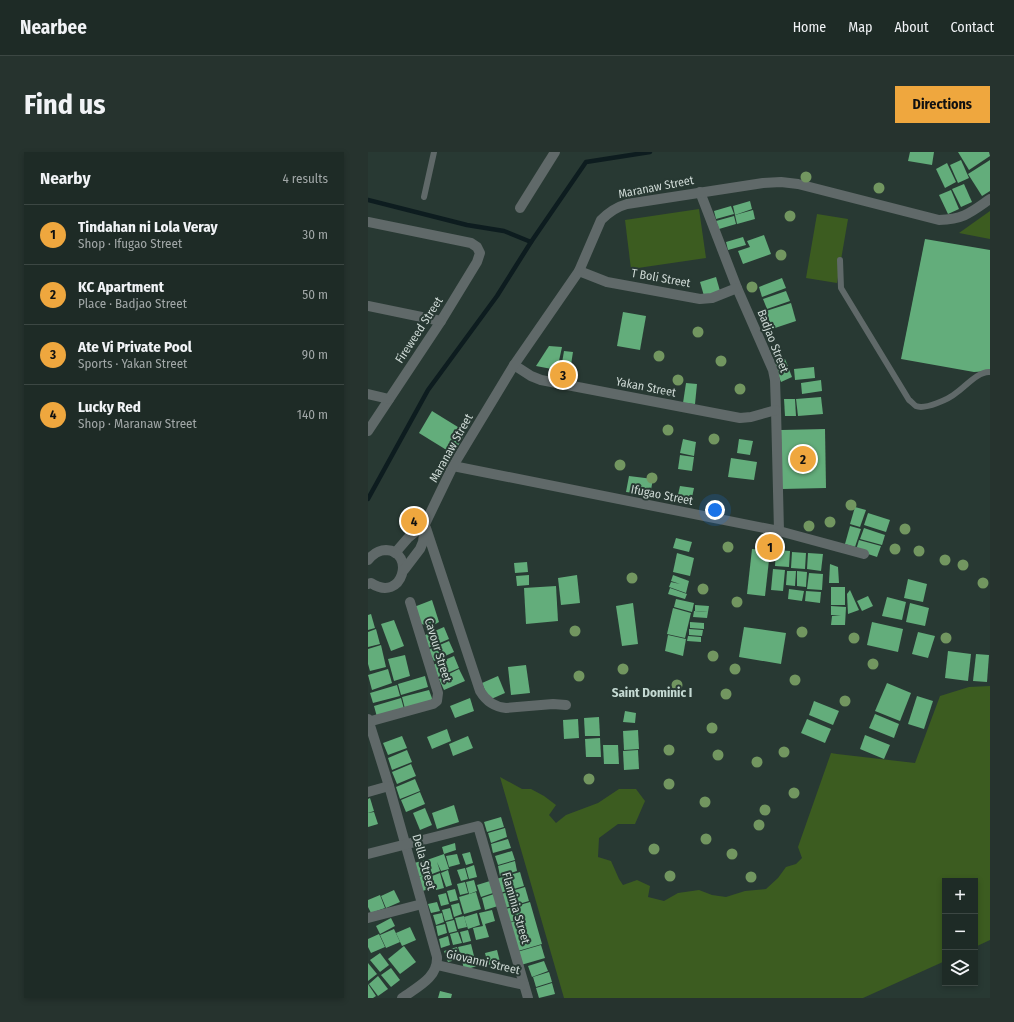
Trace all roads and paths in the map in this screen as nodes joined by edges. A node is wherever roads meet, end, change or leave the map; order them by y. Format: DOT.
graph roads {
  1 [pos="434,152"];
  2 [pos="555,152"];
  3 [pos="700,192"];
  4 [pos="424,196"];
  5 [pos="990,199"];
  6 [pos="520,208"];
  7 [pos="368,222"];
  8 [pos="840,260"];
  9 [pos="579,271"];
  10 [pos="737,288"];
  11 [pos="368,306"];
  12 [pos="441,321"];
  13 [pos="514,365"];
  14 [pos="990,372"];
  15 [pos="368,394"];
  16 [pos="389,399"];
  17 [pos="776,410"];
  18 [pos="368,431"];
  19 [pos="453,466"];
  20 [pos="425,524"];
  21 [pos="779,531"];
  22 [pos="395,553"];
  23 [pos="864,554"];
  24 [pos="368,560"];
  25 [pos="404,570"];
  26 [pos="368,584"];
  27 [pos="410,602"];
  28 [pos="566,705"];
  29 [pos="368,721"];
  30 [pos="389,786"];
  31 [pos="368,792"];
  32 [pos="405,844"];
  33 [pos="368,854"];
  34 [pos="422,904"];
  35 [pos="368,918"];
  36 [pos="437,965"];
  37 [pos="524,985"];
  38 [pos="402,998"];
  39 [pos="528,998"];
  1 -- 4 [label="lane"];
  2 -- 6 [label="street"];
  3 -- 5 [label="street, Maranaw Street"];
  3 -- 9 [label="street, Maranaw Street"];
  3 -- 10 [label="street, Badjao Street"];
  7 -- 12 [label="street, Fireweed Street"];
  8 -- 14 [label="lane"];
  9 -- 10 [label="street, T Boli Street"];
  9 -- 13 [label="street, Maranaw Street"];
  10 -- 17 [label="street, Badjao Street"];
  11 -- 12 [label="street"];
  12 -- 16 [label="street, Fireweed Street"];
  13 -- 17 [label="street, Yakan Street"];
  13 -- 19 [label="street, Maranaw Street"];
  15 -- 16 [label="street"];
  16 -- 18 [label="street, Fireweed Street"];
  17 -- 21 [label="street, Badjao Street"];
  19 -- 20 [label="street, Maranaw Street"];
  19 -- 21 [label="street, Ifugao Street"];
  20 -- 22 [label="street, Maranaw Street"];
  20 -- 25 [label="street, Maranaw Street"];
  20 -- 28 [label="street"];
  21 -- 23 [label="street, Ifugao Street"];
  22 -- 24 [label="street"];
  22 -- 25 [label="street"];
  25 -- 26 [label="street, Maranaw Street"];
  27 -- 29 [label="street, Cavour Street"];
  29 -- 30 [label="street, Della Street"];
  30 -- 31 [label="street"];
  30 -- 32 [label="street, Della Street"];
  32 -- 33 [label="street"];
  32 -- 34 [label="street, Della Street"];
  32 -- 37 [label="street, Flaminia Street"];
  34 -- 35 [label="street"];
  34 -- 36 [label="street, Della Street"];
  36 -- 37 [label="street, Giovanni Street"];
  36 -- 38 [label="street"];
  37 -- 39 [label="street, Flaminia Street"];
}
